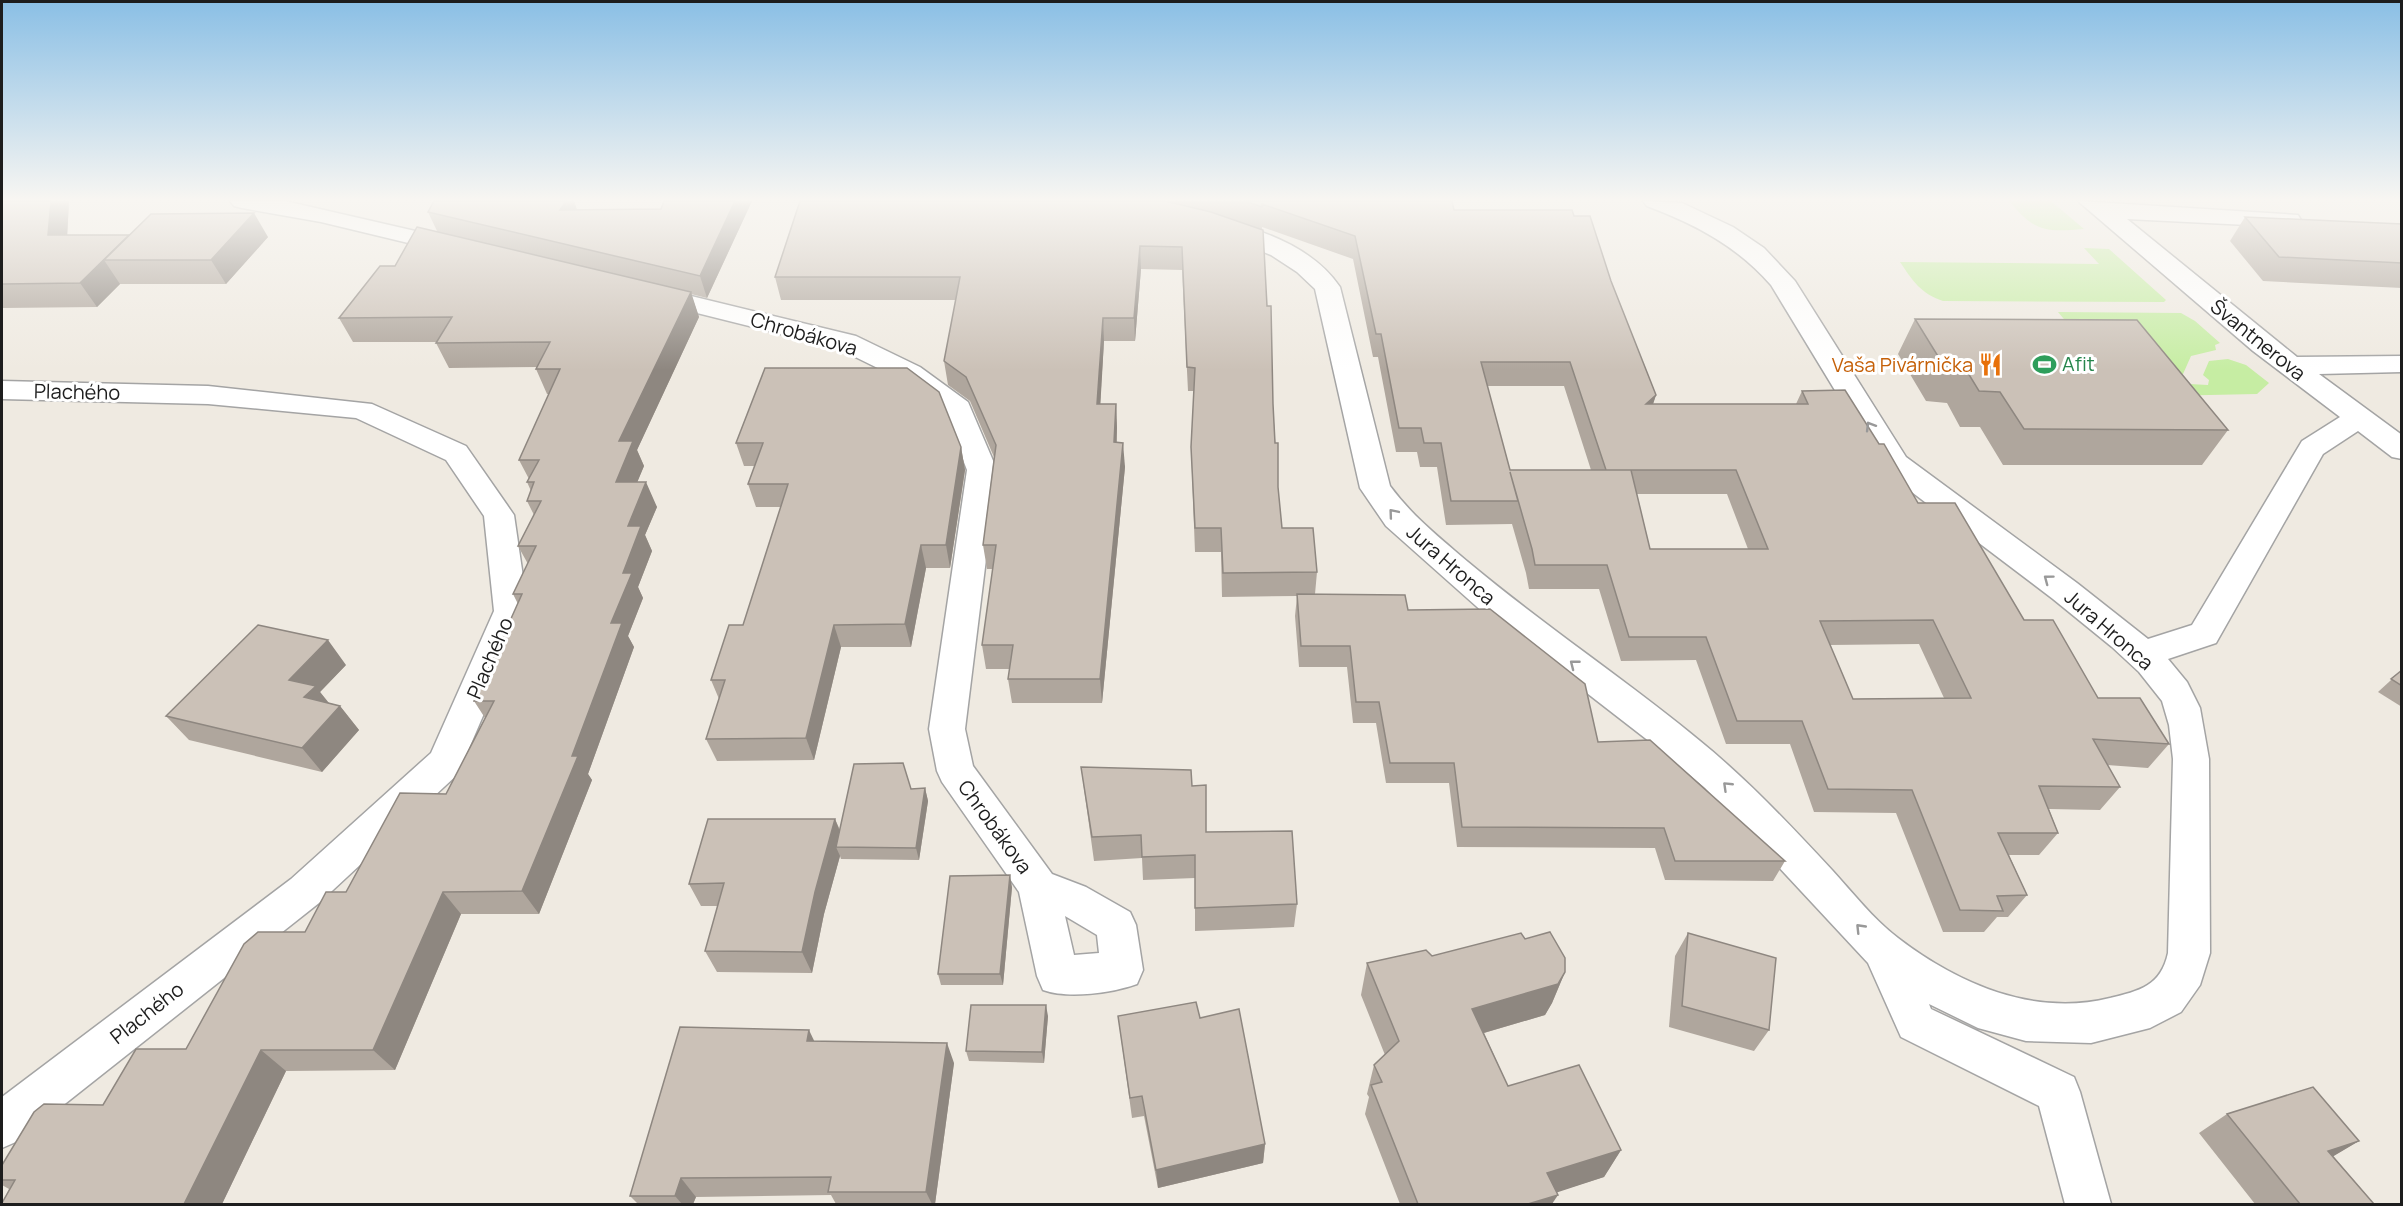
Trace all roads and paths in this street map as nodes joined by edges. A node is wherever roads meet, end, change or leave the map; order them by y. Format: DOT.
graph roads {
  1 [pos="1291,257"];
  2 [pos="1762,257"];
  3 [pos="2158,257"];
  4 [pos="629,290"];
  5 [pos="2402,364"];
  6 [pos="2289,366"];
  7 [pos="2,390"];
  8 [pos="2357,419"];
  9 [pos="2402,450"];
  10 [pos="2143,654"];
  11 [pos="1038,886"];
  12 [pos="1883,951"];
  13 [pos="2,1125"];
  14 [pos="2088,1204"];
  12 -- 1 [label="street, Jura Hronca, one-way"];
  10 -- 2 [label="street, Jura Hronca, one-way"];
  3 -- 6 [label="street, Švantnerova"];
  4 -- 11 [label="street, Chrobákova"];
  5 -- 6 [label="street"];
  6 -- 8 [label="street, Švantnerova"];
  7 -- 13 [label="street, Plachého"];
  8 -- 9 [label="street, Švantnerova"];
  8 -- 10 [label="street"];
  10 -- 12 [label="street, Jura Hronca"];
  12 -- 14 [label="street, Jura Hronca"];
}
